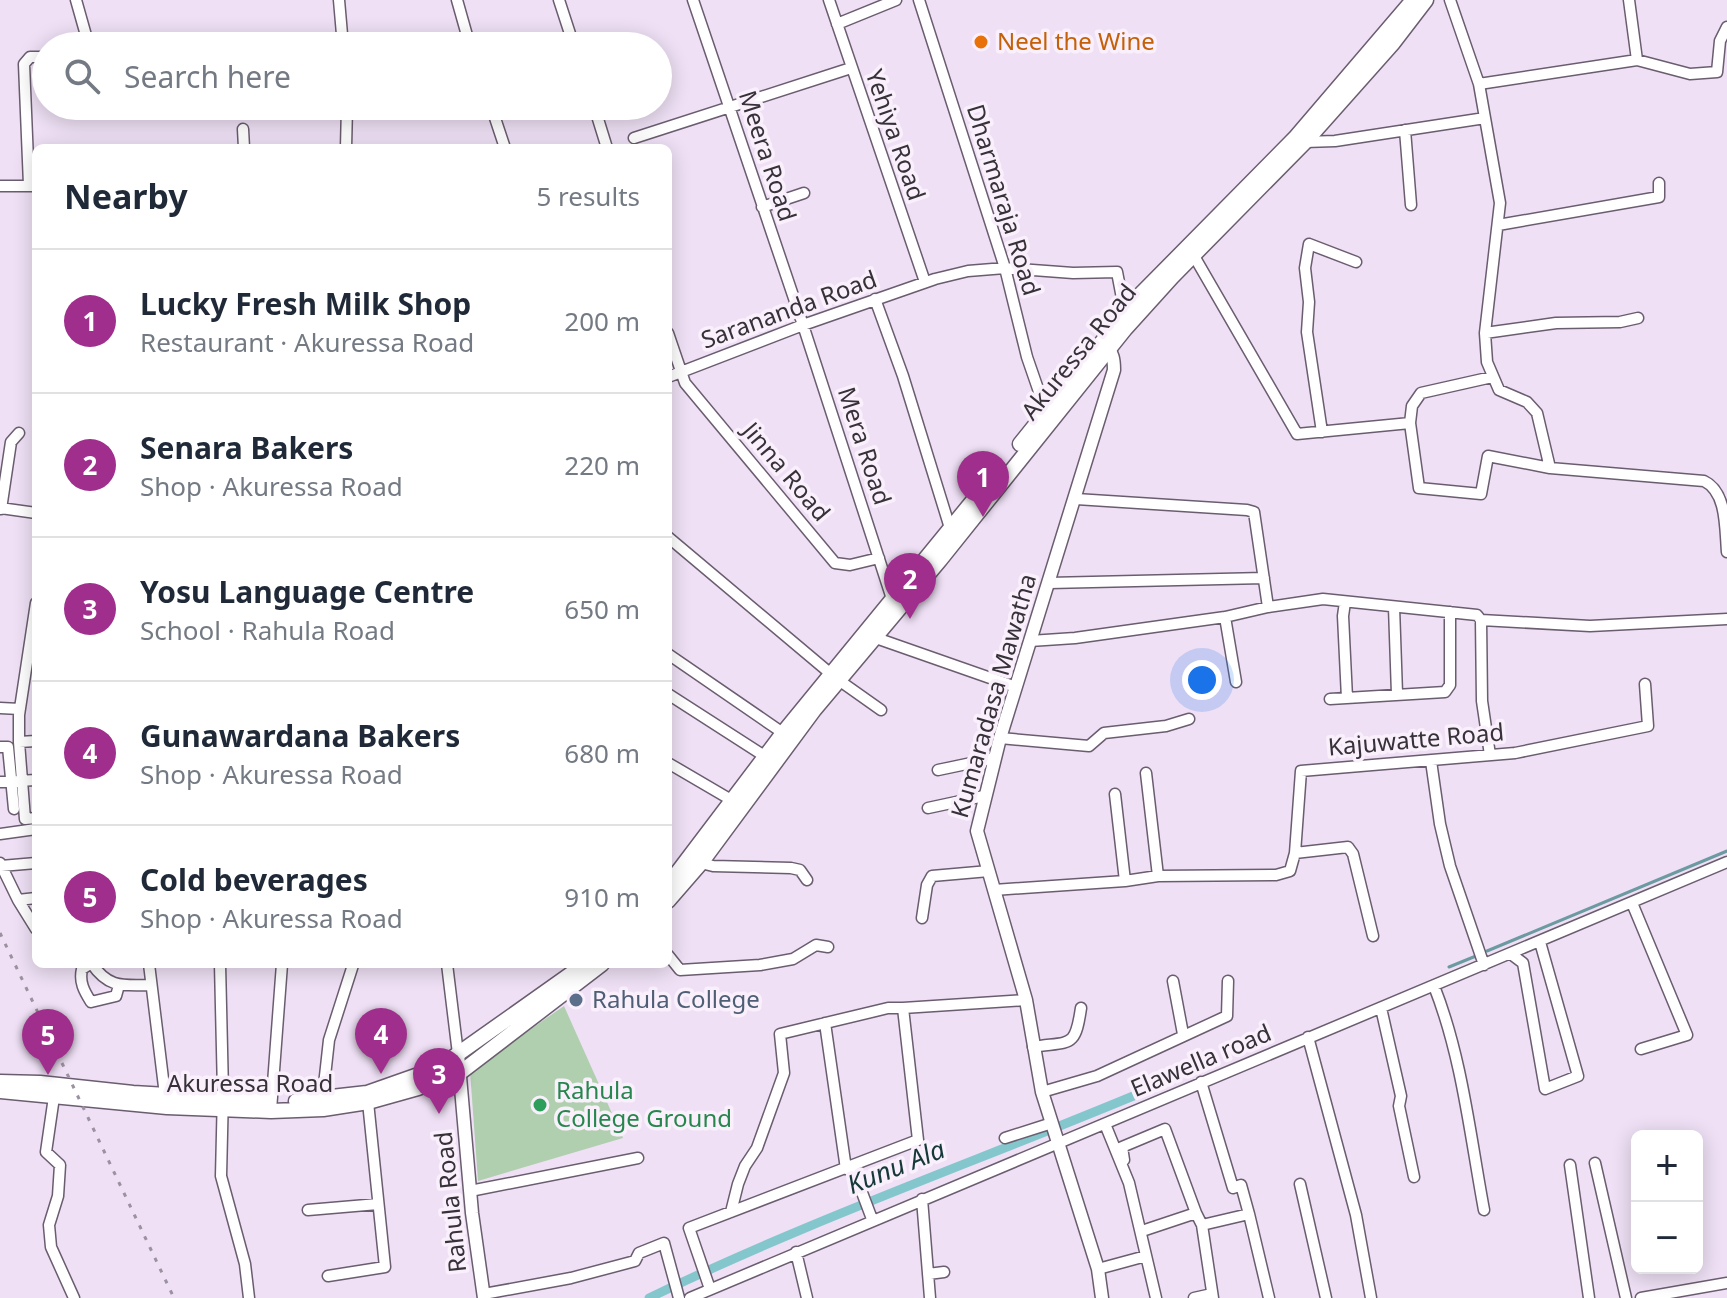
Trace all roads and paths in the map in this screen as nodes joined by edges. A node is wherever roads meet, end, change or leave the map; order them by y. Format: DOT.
graph roads {
  1 [pos="76,0"];
  2 [pos="339,0"];
  3 [pos="457,0"];
  4 [pos="559,0"];
  5 [pos="693,0"];
  6 [pos="829,0"];
  7 [pos="896,0"];
  8 [pos="919,0"];
  9 [pos="1413,0"];
  10 [pos="1426,0"];
  11 [pos="1450,0"];
  12 [pos="1629,0"];
  13 [pos="837,24"];
  14 [pos="1727,27"];
  15 [pos="85,32"];
  16 [pos="342,32"];
  17 [pos="466,32"];
  18 [pos="569,32"];
  19 [pos="32,57"];
  20 [pos="1637,60"];
  21 [pos="851,68"];
  22 [pos="1722,75"];
  23 [pos="1479,84"];
  24 [pos="730,108"];
  25 [pos="1485,118"];
  26 [pos="347,120"];
  27 [pos="496,120"];
  28 [pos="598,120"];
  29 [pos="243,129"];
  30 [pos="1405,130"];
  31 [pos="634,138"];
  32 [pos="1305,142"];
  33 [pos="244,144"];
  34 [pos="346,144"];
  35 [pos="504,144"];
  36 [pos="606,144"];
  37 [pos="32,172"];
  38 [pos="1659,183"];
  39 [pos="0,186"];
  40 [pos="32,186"];
  41 [pos="804,193"];
  42 [pos="1245,198"];
  43 [pos="1411,205"];
  44 [pos="762,207"];
  45 [pos="1498,225"];
  46 [pos="1194,256"];
  47 [pos="1356,262"];
  48 [pos="1005,268"];
  49 [pos="925,282"];
  50 [pos="875,299"];
  51 [pos="1125,314"];
  52 [pos="1638,318"];
  53 [pos="803,325"];
  54 [pos="1485,333"];
  55 [pos="672,346"];
  56 [pos="1105,346"];
  57 [pos="680,371"];
  58 [pos="672,375"];
  59 [pos="1492,377"];
  60 [pos="1046,412"];
  61 [pos="1410,423"];
  62 [pos="1322,432"];
  63 [pos="19,433"];
  64 [pos="1550,468"];
  65 [pos="1076,499"];
  66 [pos="0,508"];
  67 [pos="32,512"];
  68 [pos="950,528"];
  69 [pos="672,540"];
  70 [pos="1727,552"];
  71 [pos="879,558"];
  72 [pos="1264,578"];
  73 [pos="1049,583"];
  74 [pos="900,600"];
  75 [pos="1345,602"];
  76 [pos="1268,607"];
  77 [pos="1394,607"];
  78 [pos="1450,612"];
  79 [pos="1225,617"];
  80 [pos="1727,619"];
  81 [pos="1481,620"];
  82 [pos="32,630"];
  83 [pos="876,638"];
  84 [pos="1030,641"];
  85 [pos="672,657"];
  86 [pos="836,677"];
  87 [pos="1236,682"];
  88 [pos="1645,684"];
  89 [pos="1016,687"];
  90 [pos="1397,694"];
  91 [pos="672,697"];
  92 [pos="1347,698"];
  93 [pos="1330,699"];
  94 [pos="0,708"];
  95 [pos="20,709"];
  96 [pos="881,710"];
  97 [pos="1189,719"];
  98 [pos="783,733"];
  99 [pos="1000,738"];
  100 [pos="32,741"];
  101 [pos="19,742"];
  102 [pos="0,747"];
  103 [pos="1490,755"];
  104 [pos="766,757"];
  105 [pos="995,758"];
  106 [pos="1431,761"];
  107 [pos="672,770"];
  108 [pos="938,770"];
  109 [pos="1146,773"];
  110 [pos="759,776"];
  111 [pos="32,780"];
  112 [pos="17,781"];
  113 [pos="0,782"];
  114 [pos="1115,794"];
  115 [pos="984,796"];
  116 [pos="733,801"];
  117 [pos="928,808"];
  118 [pos="14,809"];
  119 [pos="32,818"];
  120 [pos="32,830"];
  121 [pos="0,834"];
  122 [pos="1295,853"];
  123 [pos="1727,862"];
  124 [pos="32,863"];
  125 [pos="701,863"];
  126 [pos="1,864"];
  127 [pos="989,871"];
  128 [pos="1158,876"];
  129 [pos="672,880"];
  130 [pos="807,880"];
  131 [pos="1125,881"];
  132 [pos="994,890"];
  133 [pos="672,896"];
  134 [pos="32,898"];
  135 [pos="18,900"];
  136 [pos="1632,903"];
  137 [pos="922,918"];
  138 [pos="32,923"];
  139 [pos="1373,936"];
  140 [pos="1540,942"];
  141 [pos="828,947"];
  142 [pos="1511,954"];
  143 [pos="672,960"];
  144 [pos="1484,965"];
  145 [pos="84,968"];
  146 [pos="94,968"];
  147 [pos="149,968"];
  148 [pos="220,968"];
  149 [pos="282,968"];
  150 [pos="352,968"];
  151 [pos="447,968"];
  152 [pos="579,968"];
  153 [pos="597,968"];
  154 [pos="1173,981"];
  155 [pos="1228,981"];
  156 [pos="119,985"];
  157 [pos="151,985"];
  158 [pos="1434,986"];
  159 [pos="1026,1000"];
  160 [pos="903,1008"];
  161 [pos="1081,1008"];
  162 [pos="1381,1008"];
  163 [pos="825,1023"];
  164 [pos="1183,1034"];
  165 [pos="1308,1037"];
  166 [pos="1033,1047"];
  167 [pos="1641,1049"];
  168 [pos="458,1054"];
  169 [pos="461,1072"];
  170 [pos="0,1082"];
  171 [pos="1201,1082"];
  172 [pos="55,1090"];
  173 [pos="0,1091"];
  174 [pos="1042,1092"];
  175 [pos="165,1095"];
  176 [pos="368,1102"];
  177 [pos="222,1103"];
  178 [pos="322,1104"];
  179 [pos="271,1106"];
  180 [pos="1052,1123"];
  181 [pos="1105,1124"];
  182 [pos="1005,1138"];
  183 [pos="1059,1144"];
  184 [pos="638,1158"];
  185 [pos="1121,1163"];
  186 [pos="1595,1163"];
  187 [pos="1570,1165"];
  188 [pos="849,1168"];
  189 [pos="1414,1177"];
  190 [pos="1300,1184"];
  191 [pos="470,1191"];
  192 [pos="922,1199"];
  193 [pos="378,1204"];
  194 [pos="308,1210"];
  195 [pos="1484,1210"];
  196 [pos="731,1212"];
  197 [pos="1196,1213"];
  198 [pos="1249,1214"];
  199 [pos="872,1219"];
  200 [pos="1202,1225"];
  201 [pos="1142,1231"];
  202 [pos="796,1252"];
  203 [pos="1146,1256"];
  204 [pos="1098,1269"];
  205 [pos="944,1272"];
  206 [pos="928,1274"];
  207 [pos="328,1276"];
  208 [pos="1727,1283"];
  209 [pos="710,1289"];
  210 [pos="484,1296"];
  211 [pos="1213,1296"];
  212 [pos="74,1298"];
  213 [pos="249,1298"];
  214 [pos="679,1298"];
  215 [pos="690,1298"];
  216 [pos="807,1298"];
  217 [pos="930,1298"];
  218 [pos="1102,1298"];
  219 [pos="1156,1298"];
  220 [pos="1194,1298"];
  221 [pos="1269,1298"];
  222 [pos="1326,1298"];
  223 [pos="1371,1298"];
  224 [pos="1589,1298"];
  225 [pos="1626,1298"];
  226 [pos="1641,1298"];
  1 -- 15 [label="street"];
  2 -- 16 [label="street"];
  3 -- 17 [label="street"];
  4 -- 18 [label="street"];
  5 -- 24 [label="street, Meera Road"];
  6 -- 13 [label="street, Yehiya Road"];
  7 -- 13 [label="street"];
  8 -- 48 [label="street, Dharmaraja Road"];
  9 -- 42 [label="highway, Akuressa Road"];
  10 -- 32 [label="highway, Akuressa Road"];
  11 -- 23 [label="street"];
  12 -- 20 [label="street"];
  13 -- 21 [label="street, Yehiya Road"];
  14 -- 22 [label="street"];
  19 -- 37 [label="street"];
  20 -- 22 [label="street"];
  20 -- 23 [label="street"];
  21 -- 24 [label="street"];
  21 -- 49 [label="street, Yehiya Road"];
  23 -- 25 [label="street"];
  24 -- 31 [label="street"];
  24 -- 44 [label="street, Meera Road"];
  25 -- 30 [label="street"];
  25 -- 45 [label="street"];
  26 -- 34 [label="street"];
  27 -- 35 [label="street"];
  28 -- 36 [label="street"];
  29 -- 33 [label="street"];
  30 -- 32 [label="street"];
  30 -- 43 [label="street"];
  32 -- 42 [label="highway, Akuressa Road"];
  38 -- 45 [label="street"];
  39 -- 40 [label="street"];
  41 -- 44 [label="street"];
  42 -- 46 [label="highway, Akuressa Road"];
  42 -- 51 [label="highway, Akuressa Road"];
  44 -- 53 [label="street, Meera Road"];
  45 -- 54 [label="street"];
  46 -- 56 [label="highway, Akuressa Road"];
  46 -- 62 [label="street"];
  47 -- 62 [label="street"];
  48 -- 49 [label="street, Sarananda Road"];
  48 -- 51 [label="street, Sarananda Road"];
  48 -- 60 [label="street, Dharmaraja Road"];
  49 -- 50 [label="street, Sarananda Road"];
  50 -- 53 [label="street, Sarananda Road"];
  50 -- 68 [label="street"];
  51 -- 56 [label="highway, Akuressa Road"];
  52 -- 54 [label="street"];
  53 -- 57 [label="street, Sarananda Road"];
  53 -- 71 [label="street, Mera Road"];
  54 -- 59 [label="street"];
  55 -- 57 [label="street"];
  56 -- 60 [label="highway, Akuressa Road"];
  56 -- 65 [label="main road, Kumaradasa Mawatha"];
  56 -- 74 [label="highway, Akuressa Road"];
  57 -- 58 [label="street, Sarananda Road"];
  57 -- 71 [label="street, Jinna Road"];
  59 -- 61 [label="street"];
  59 -- 64 [label="street"];
  60 -- 68 [label="highway, Akuressa Road"];
  61 -- 62 [label="street"];
  61 -- 64 [label="street"];
  63 -- 66 [label="street"];
  64 -- 70 [label="street"];
  65 -- 72 [label="street"];
  65 -- 73 [label="main road, Kumaradasa Mawatha"];
  66 -- 67 [label="street"];
  68 -- 74 [label="highway, Akuressa Road"];
  69 -- 86 [label="street"];
  71 -- 74 [label="street, Mera Road"];
  72 -- 73 [label="street"];
  72 -- 76 [label="street"];
  73 -- 84 [label="main road, Kumaradasa Mawatha"];
  74 -- 83 [label="highway, Akuressa Road"];
  74 -- 86 [label="highway, Akuressa Road"];
  75 -- 76 [label="street"];
  75 -- 77 [label="street"];
  75 -- 92 [label="street"];
  76 -- 79 [label="street"];
  77 -- 78 [label="street"];
  77 -- 90 [label="street"];
  78 -- 81 [label="street"];
  78 -- 90 [label="street"];
  79 -- 84 [label="street"];
  79 -- 87 [label="street"];
  80 -- 81 [label="street"];
  81 -- 103 [label="street"];
  82 -- 95 [label="street"];
  83 -- 86 [label="highway, Akuressa Road"];
  83 -- 89 [label="street"];
  84 -- 89 [label="main road, Kumaradasa Mawatha"];
  85 -- 98 [label="street"];
  86 -- 96 [label="street"];
  86 -- 98 [label="highway, Akuressa Road"];
  86 -- 110 [label="highway, Akuressa Road"];
  88 -- 103 [label="street, Kajuwatte Road"];
  89 -- 99 [label="main road, Kumaradasa Mawatha"];
  90 -- 92 [label="street"];
  91 -- 104 [label="street"];
  92 -- 93 [label="street"];
  94 -- 95 [label="street"];
  95 -- 101 [label="street"];
  97 -- 99 [label="street"];
  98 -- 104 [label="highway, Akuressa Road"];
  99 -- 105 [label="main road, Kumaradasa Mawatha"];
  100 -- 101 [label="street"];
  101 -- 112 [label="street"];
  102 -- 112 [label="street"];
  103 -- 106 [label="street, Kajuwatte Road"];
  104 -- 110 [label="highway, Akuressa Road"];
  105 -- 108 [label="street"];
  105 -- 115 [label="main road, Kumaradasa Mawatha"];
  106 -- 122 [label="street, Kajuwatte Road"];
  106 -- 144 [label="street"];
  107 -- 116 [label="street"];
  109 -- 128 [label="street"];
  110 -- 116 [label="highway, Akuressa Road"];
  110 -- 125 [label="highway, Akuressa Road"];
  111 -- 112 [label="street"];
  112 -- 113 [label="street"];
  112 -- 118 [label="street"];
  112 -- 119 [label="street"];
  114 -- 131 [label="street"];
  115 -- 117 [label="street"];
  115 -- 127 [label="main road, Kumaradasa Mawatha"];
  116 -- 129 [label="highway, Akuressa Road"];
  120 -- 121 [label="street"];
  122 -- 128 [label="street"];
  122 -- 139 [label="street"];
  123 -- 136 [label="street, Elawella road"];
  124 -- 126 [label="street"];
  125 -- 130 [label="street"];
  125 -- 133 [label="highway, Akuressa Road"];
  126 -- 135 [label="street"];
  127 -- 132 [label="main road, Kumaradasa Mawatha"];
  127 -- 137 [label="street"];
  128 -- 131 [label="street"];
  131 -- 132 [label="street"];
  132 -- 159 [label="main road, Kumaradasa Mawatha"];
  134 -- 135 [label="street"];
  135 -- 138 [label="street"];
  136 -- 140 [label="street, Elawella road"];
  136 -- 167 [label="street"];
  140 -- 142 [label="street, Elawella road"];
  140 -- 142 [label="street"];
  141 -- 143 [label="street"];
  142 -- 144 [label="street, Elawella road"];
  144 -- 158 [label="street, Elawella road"];
  145 -- 156 [label="street"];
  146 -- 156 [label="street"];
  147 -- 157 [label="street"];
  148 -- 177 [label="street"];
  149 -- 179 [label="street"];
  150 -- 178 [label="street"];
  151 -- 168 [label="street"];
  152 -- 168 [label="highway, Akuressa Road"];
  153 -- 169 [label="highway, Akuressa Road"];
  154 -- 164 [label="street"];
  155 -- 164 [label="street"];
  156 -- 157 [label="street"];
  157 -- 175 [label="street"];
  158 -- 162 [label="street, Elawella road"];
  158 -- 195 [label="street"];
  159 -- 160 [label="street"];
  159 -- 166 [label="main road, Kumaradasa Mawatha"];
  160 -- 163 [label="street"];
  160 -- 188 [label="street"];
  161 -- 166 [label="street"];
  162 -- 165 [label="street, Elawella road"];
  162 -- 189 [label="street"];
  163 -- 188 [label="street"];
  163 -- 196 [label="street"];
  164 -- 174 [label="street"];
  165 -- 171 [label="street, Elawella road"];
  165 -- 223 [label="street"];
  166 -- 174 [label="main road, Kumaradasa Mawatha"];
  168 -- 169 [label="main road, Rahula Road"];
  168 -- 178 [label="highway, Akuressa Road"];
  169 -- 176 [label="highway, Akuressa Road"];
  169 -- 191 [label="main road, Rahula Road"];
  170 -- 172 [label="highway, Akuressa Road"];
  171 -- 181 [label="street, Elawella road"];
  171 -- 198 [label="street"];
  172 -- 173 [label="highway, Akuressa Road"];
  172 -- 175 [label="highway, Akuressa Road"];
  172 -- 177 [label="highway, Akuressa Road"];
  172 -- 212 [label="street"];
  174 -- 180 [label="main road, Kumaradasa Mawatha"];
  175 -- 177 [label="highway, Akuressa Road"];
  176 -- 178 [label="highway, Akuressa Road"];
  176 -- 193 [label="street"];
  177 -- 179 [label="highway, Akuressa Road"];
  177 -- 213 [label="street"];
  178 -- 179 [label="highway, Akuressa Road"];
  180 -- 182 [label="street"];
  180 -- 183 [label="main road, Kumaradasa Mawatha"];
  181 -- 183 [label="street, Elawella road"];
  181 -- 185 [label="street"];
  183 -- 192 [label="street, Elawella road"];
  183 -- 204 [label="main road, Kumaradasa Mawatha"];
  184 -- 191 [label="street"];
  185 -- 197 [label="street"];
  185 -- 201 [label="street"];
  186 -- 225 [label="street"];
  187 -- 224 [label="street"];
  188 -- 196 [label="street"];
  188 -- 199 [label="street"];
  190 -- 222 [label="street"];
  191 -- 210 [label="main road, Rahula Road"];
  192 -- 199 [label="street, Elawella road"];
  192 -- 206 [label="street"];
  193 -- 194 [label="street"];
  193 -- 207 [label="street"];
  196 -- 209 [label="street"];
  197 -- 200 [label="street"];
  197 -- 201 [label="street"];
  198 -- 200 [label="street"];
  198 -- 221 [label="street"];
  199 -- 202 [label="street, Elawella road"];
  200 -- 211 [label="street"];
  201 -- 203 [label="street"];
  202 -- 209 [label="street, Elawella road"];
  202 -- 216 [label="street"];
  203 -- 204 [label="street"];
  203 -- 219 [label="street"];
  204 -- 218 [label="main road, Kumaradasa Mawatha"];
  205 -- 206 [label="street"];
  206 -- 217 [label="street"];
  208 -- 226 [label="street"];
  209 -- 215 [label="street, Elawella road"];
  210 -- 214 [label="street"];
  211 -- 220 [label="street"];
}
